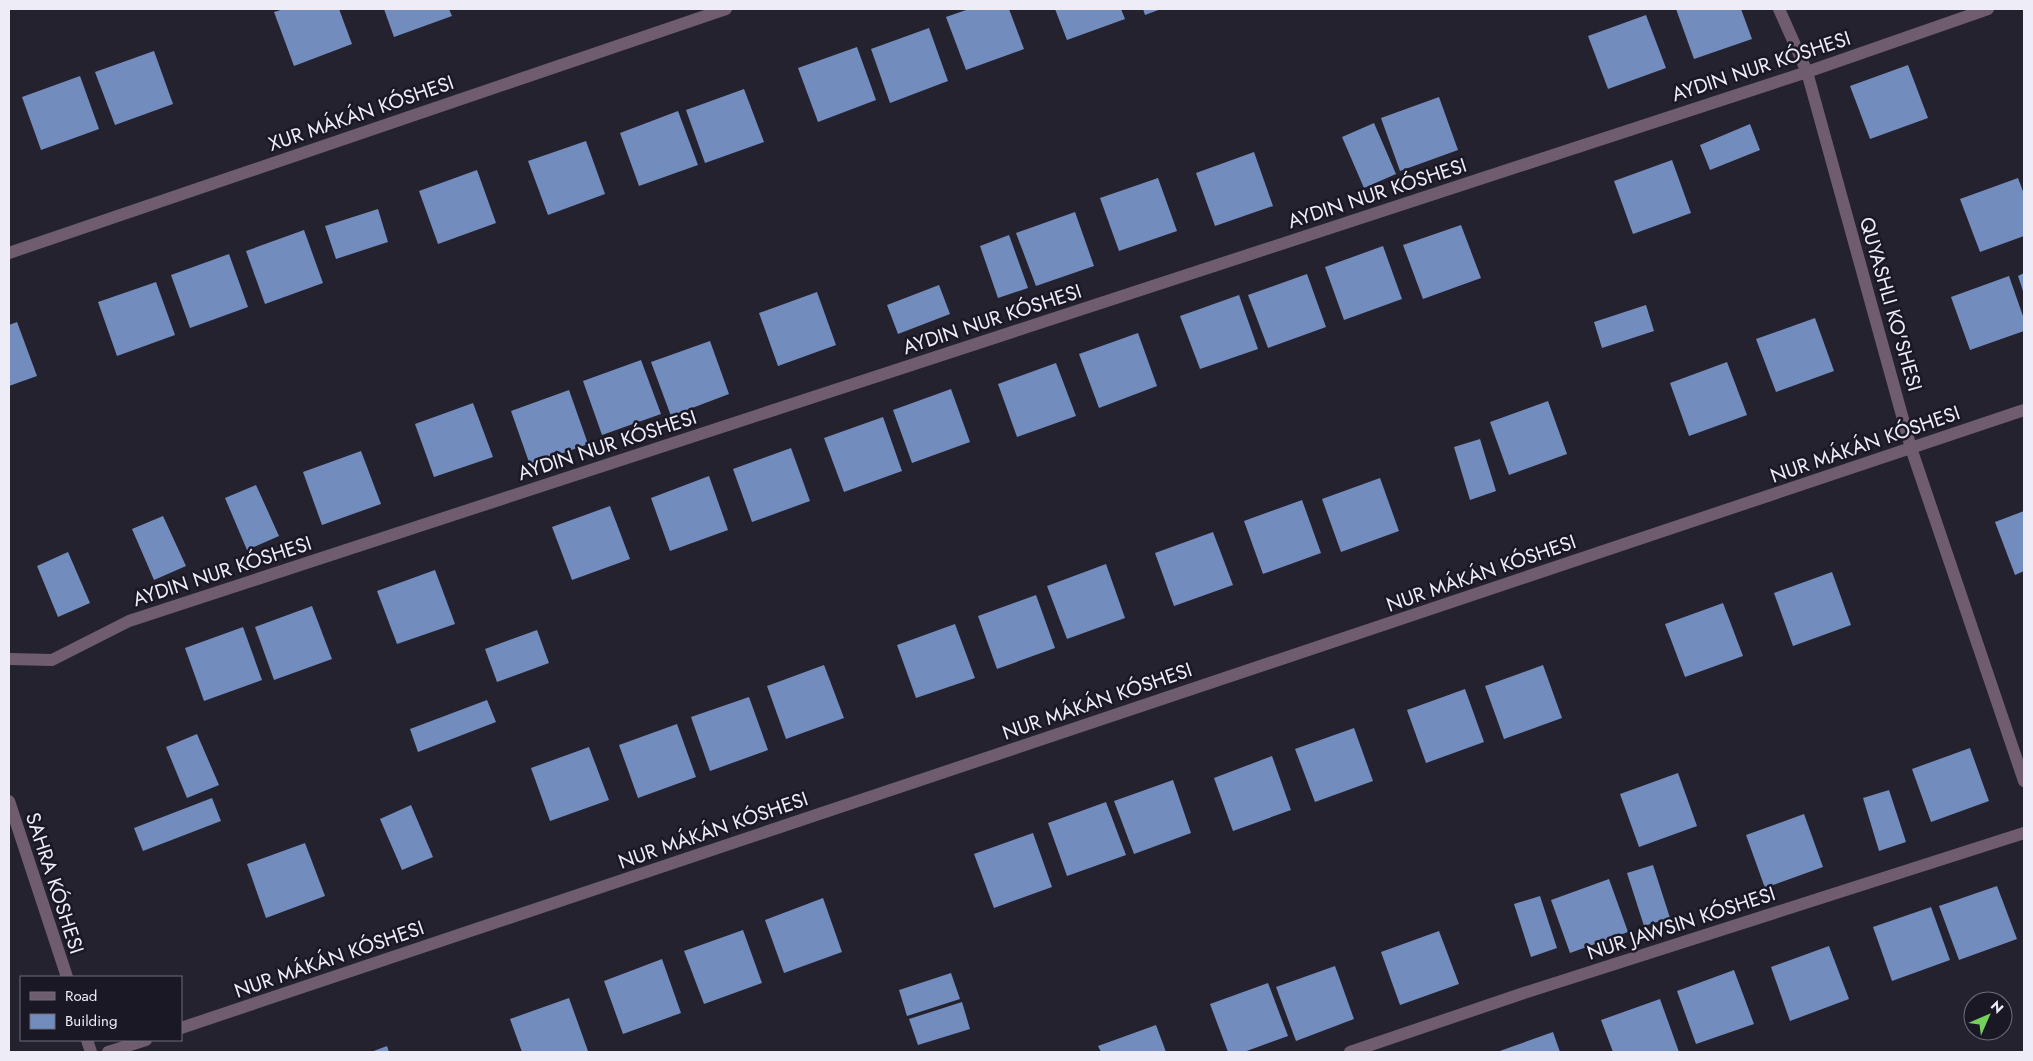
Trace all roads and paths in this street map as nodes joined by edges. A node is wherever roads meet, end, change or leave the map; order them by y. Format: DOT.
graph roads {
  1 [pos="726,9"];
  2 [pos="1779,9"];
  3 [pos="1988,9"];
  4 [pos="1807,72"];
  5 [pos="9,253"];
  6 [pos="2024,410"];
  7 [pos="1912,448"];
  8 [pos="9,659"];
  9 [pos="2024,781"];
  10 [pos="9,801"];
  11 [pos="2024,833"];
  12 [pos="67,976"];
  13 [pos="182,1028"];
  14 [pos="143,1041"];
  15 [pos="108,1052"];
  16 [pos="1350,1052"];
  1 -- 5 [label="street, XUR MÁKÁN KÓSHESI"];
  2 -- 4 [label="street, QUYASHLI KO'SHESI"];
  3 -- 4 [label="street"];
  4 -- 7 [label="street, QUYASHLI KO'SHESI"];
  4 -- 8 [label="street"];
  6 -- 7 [label="street, NUR MÁKÁN KÓSHESI"];
  7 -- 9 [label="street, QUYASHLI KO'SHESI"];
  7 -- 13 [label="street, NUR MÁKÁN KÓSHESI"];
  10 -- 12 [label="street, SAHRA KÓSHESI"];
  11 -- 16 [label="street"];
  14 -- 15 [label="street"];
}
